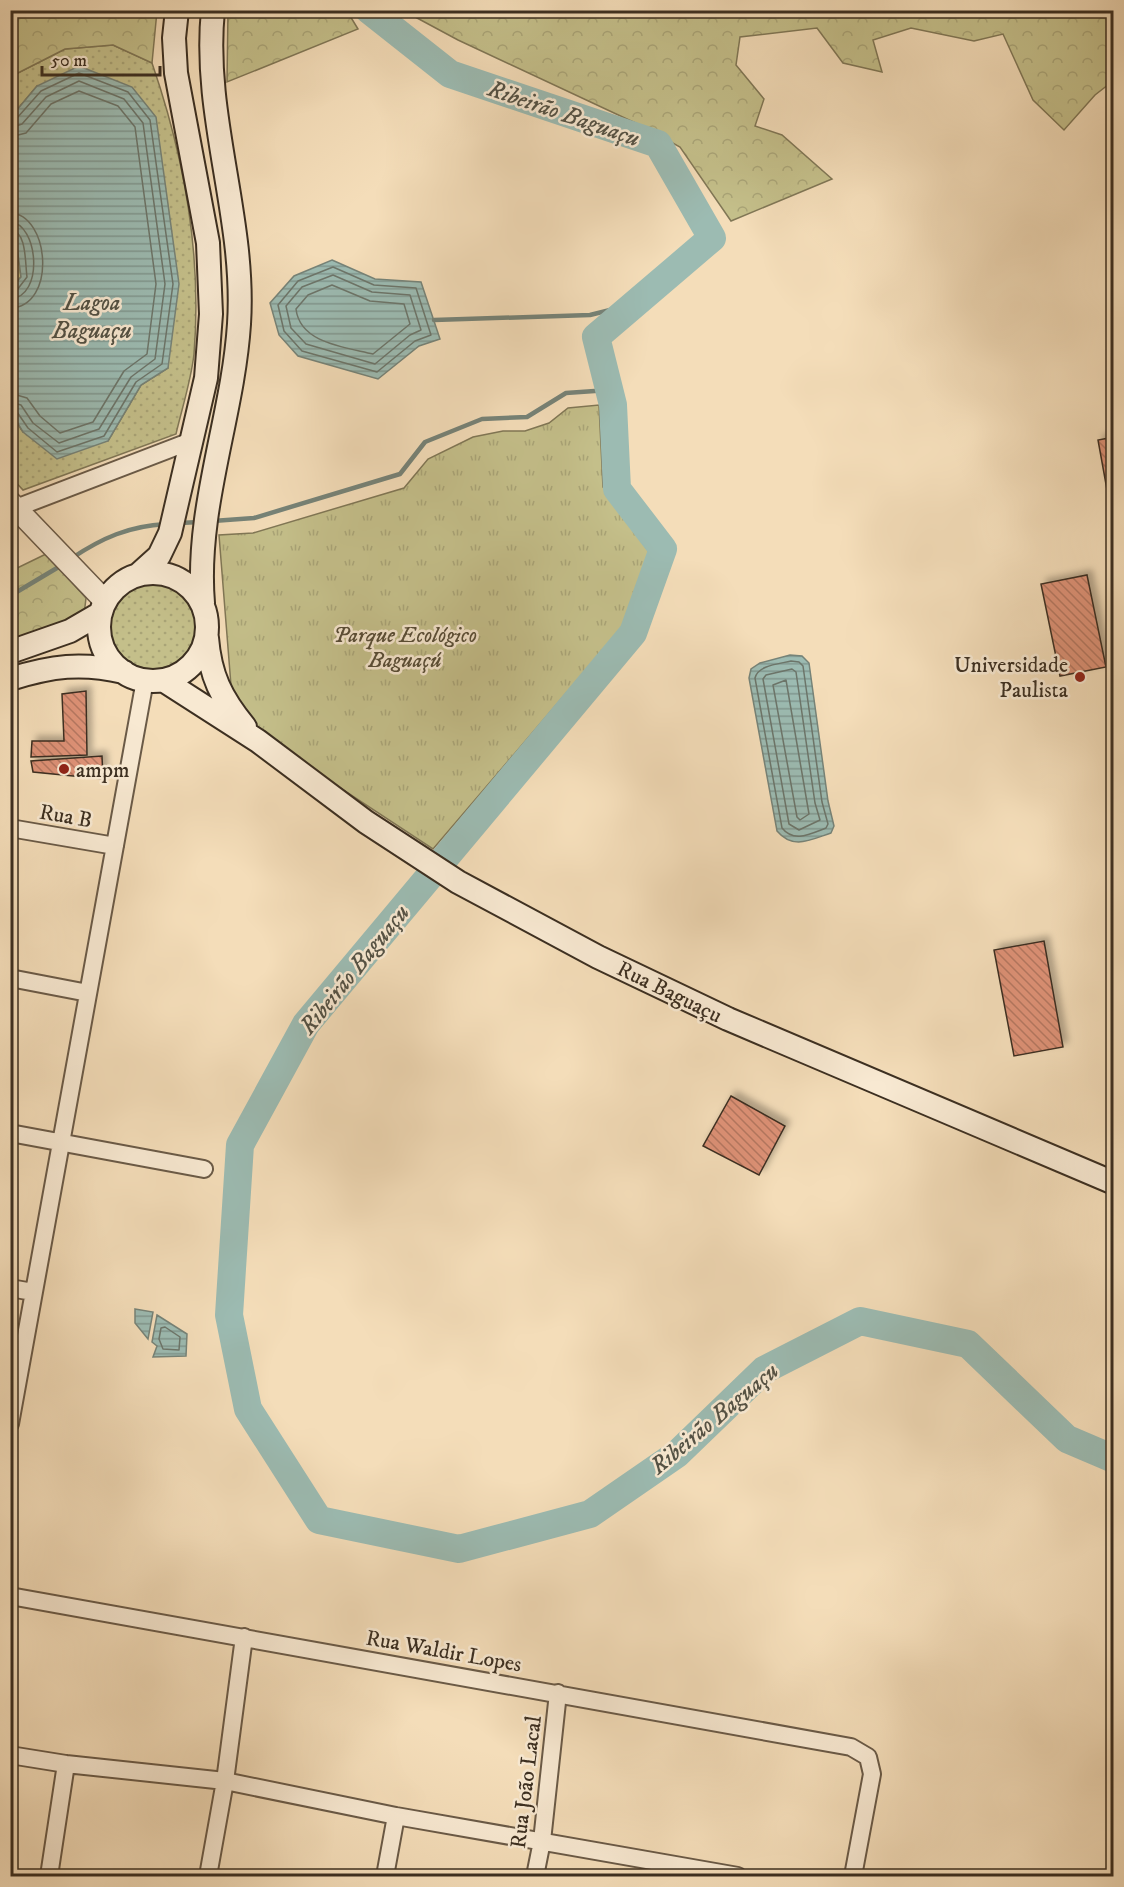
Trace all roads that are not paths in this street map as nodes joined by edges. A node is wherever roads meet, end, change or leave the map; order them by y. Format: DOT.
graph roads {
  1 [pos="177,10"];
  2 [pos="213,10"];
  3 [pos="212,72"];
  4 [pos="176,73"];
  5 [pos="191,441"];
  6 [pos="13,505"];
  7 [pos="139,574"];
  8 [pos="203,603"];
  9 [pos="103,607"];
  10 [pos="207,638"];
  11 [pos="10,652"];
  12 [pos="124,672"];
  13 [pos="10,679"];
  14 [pos="154,680"];
  15 [pos="258,741"];
  16 [pos="10,828"];
  17 [pos="115,846"];
  18 [pos="10,978"];
  19 [pos="88,993"];
  20 [pos="10,1133"];
  21 [pos="61,1142"];
  22 [pos="204,1169"];
  23 [pos="1113,1183"];
  24 [pos="10,1288"];
  25 [pos="33,1292"];
  26 [pos="10,1424"];
  27 [pos="10,1596"];
  28 [pos="244,1637"];
  29 [pos="558,1693"];
  30 [pos="10,1755"];
  31 [pos="66,1764"];
  32 [pos="225,1781"];
  33 [pos="396,1815"];
  34 [pos="542,1841"];
  35 [pos="49,1876"];
  36 [pos="208,1876"];
  37 [pos="385,1876"];
  38 [pos="535,1876"];
  39 [pos="738,1876"];
  40 [pos="854,1876"];
  1 -- 4 [label="main road"];
  2 -- 3 [label="main road"];
  3 -- 4 [label="main road"];
  3 -- 8 [label="main road"];
  4 -- 5 [label="main road"];
  5 -- 6 [label="street"];
  5 -- 7 [label="main road"];
  6 -- 9 [label="street"];
  7 -- 8 [label="main road"];
  7 -- 9 [label="main road"];
  8 -- 10 [label="main road"];
  9 -- 11 [label="main road"];
  9 -- 12 [label="main road"];
  10 -- 14 [label="main road"];
  10 -- 15 [label="main road"];
  12 -- 13 [label="main road"];
  12 -- 14 [label="main road"];
  14 -- 15 [label="main road"];
  14 -- 17 [label="street"];
  15 -- 23 [label="main road, Rua Baguaçu"];
  16 -- 17 [label="street, Rua B"];
  17 -- 19 [label="street"];
  18 -- 19 [label="street"];
  19 -- 21 [label="street"];
  20 -- 21 [label="street"];
  21 -- 22 [label="street"];
  21 -- 25 [label="street"];
  24 -- 25 [label="street"];
  25 -- 26 [label="street"];
  27 -- 28 [label="street, Rua Waldir Lopes"];
  28 -- 29 [label="street, Rua Waldir Lopes"];
  28 -- 32 [label="street"];
  29 -- 34 [label="street, Rua João Lacal"];
  29 -- 40 [label="street, Rua Waldir Lopes"];
  30 -- 31 [label="street"];
  31 -- 32 [label="street"];
  31 -- 35 [label="street"];
  32 -- 33 [label="street"];
  32 -- 36 [label="street"];
  33 -- 34 [label="street"];
  33 -- 37 [label="street"];
  34 -- 38 [label="street, Rua João Lacal"];
  34 -- 39 [label="street"];
}
